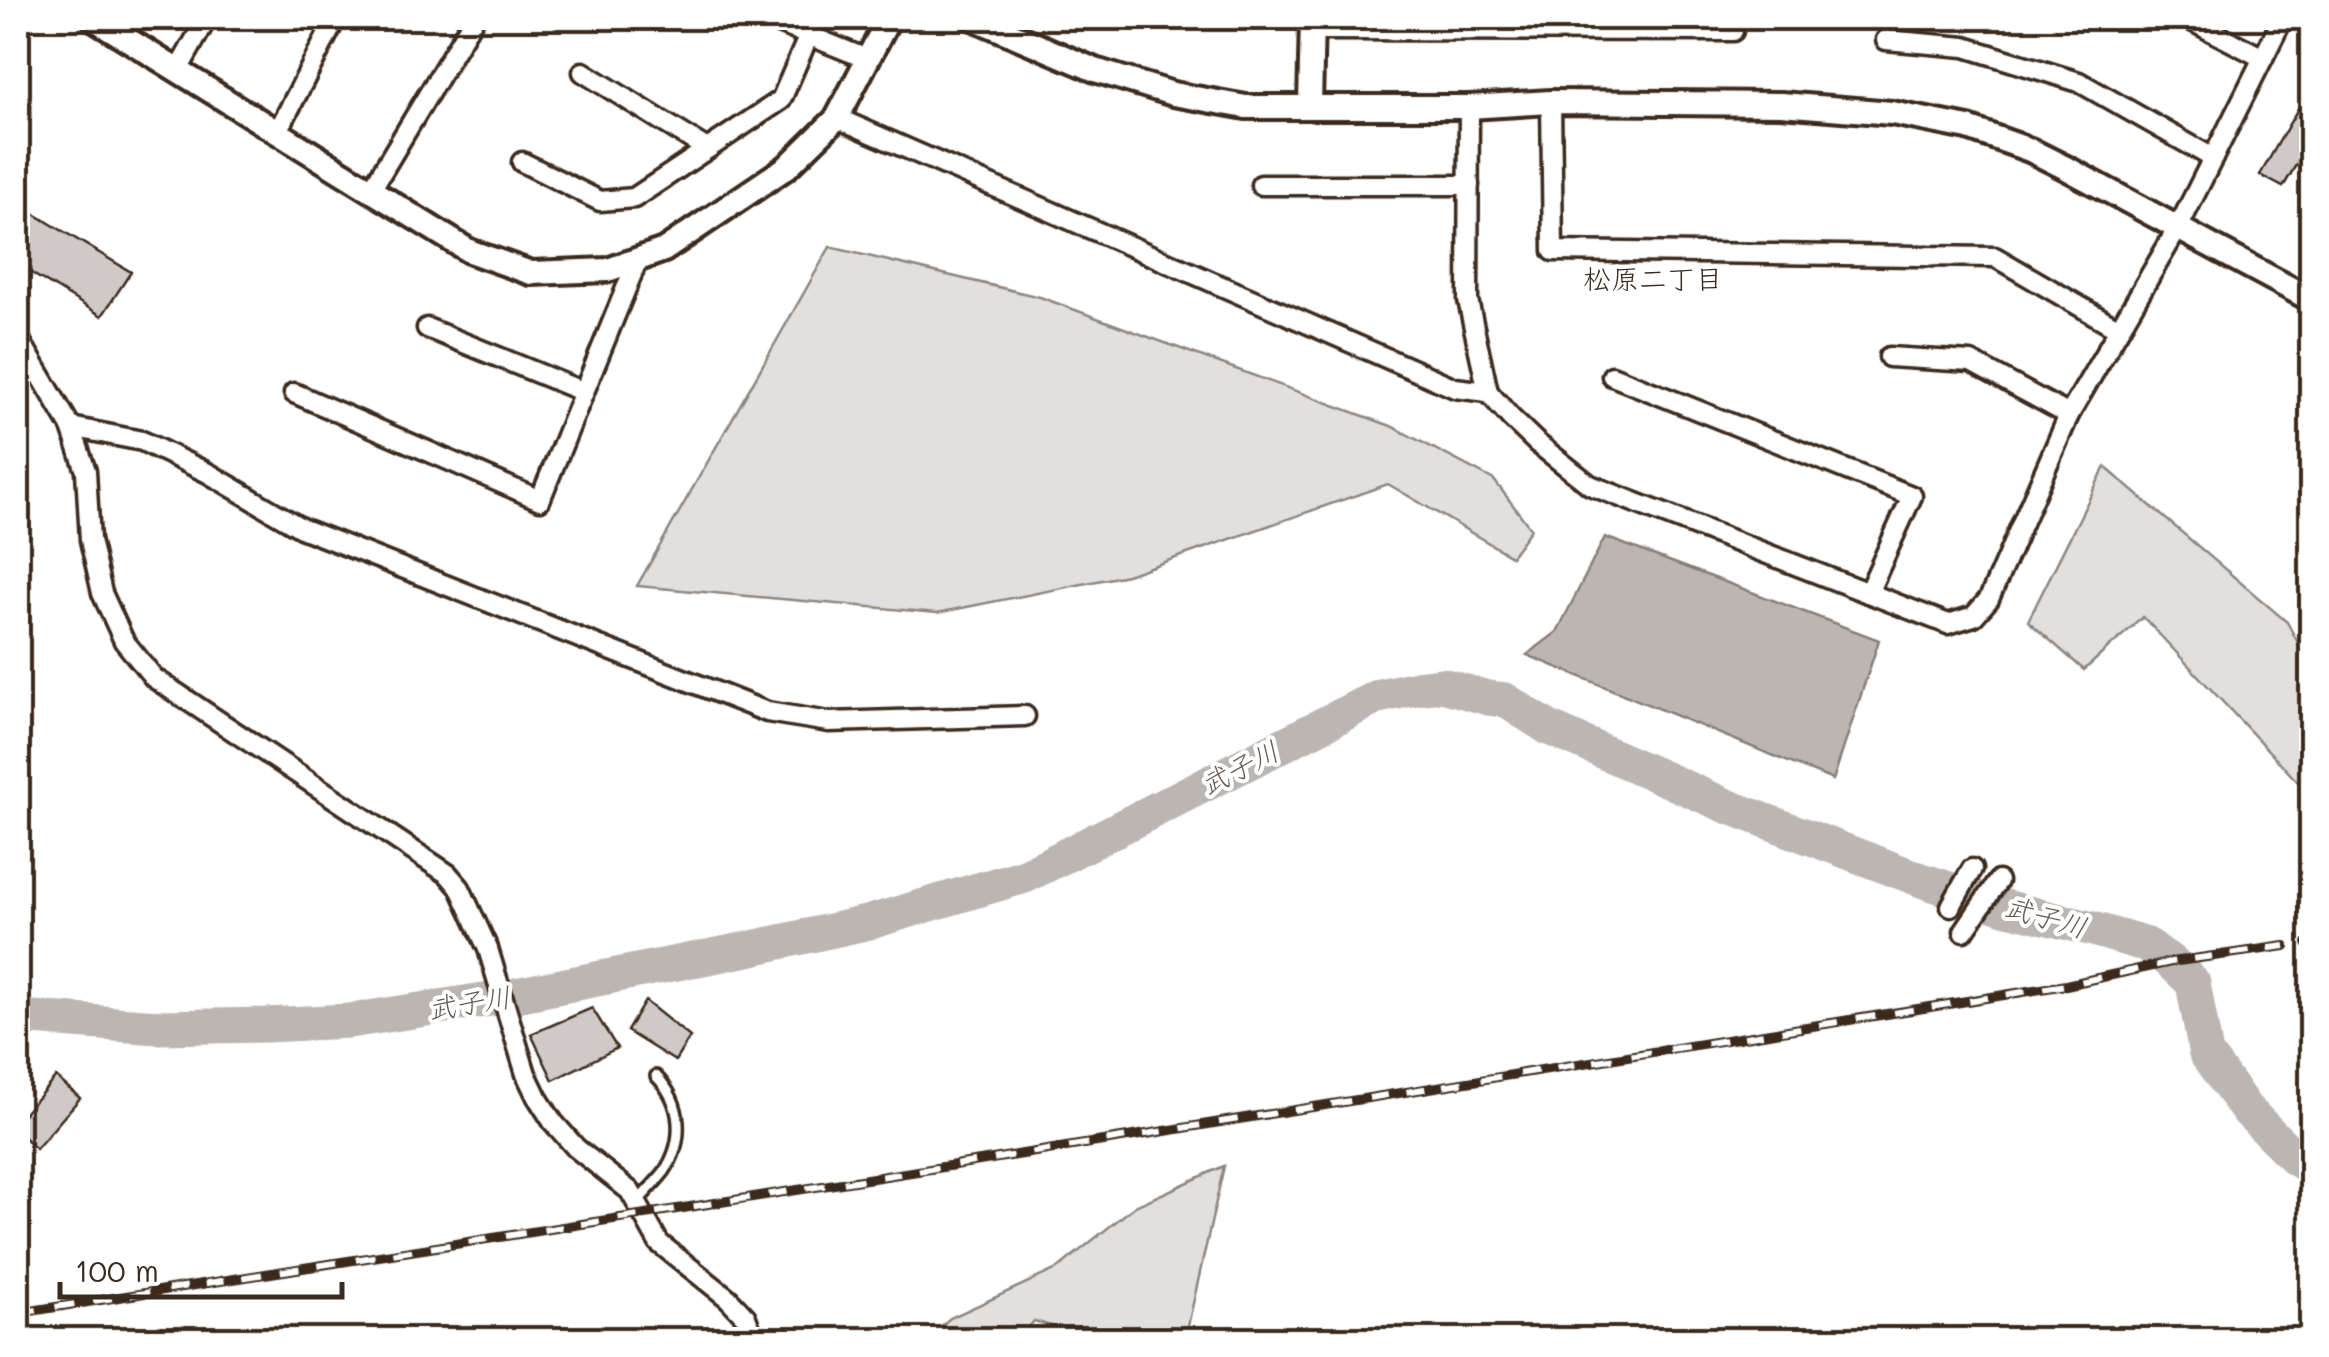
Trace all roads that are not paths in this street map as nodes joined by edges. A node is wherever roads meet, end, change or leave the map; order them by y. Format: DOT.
graph roads {
  1 [pos="93,18"];
  2 [pos="207,18"];
  3 [pos="336,18"];
  4 [pos="474,18"];
  5 [pos="766,18"];
  6 [pos="889,18"];
  7 [pos="973,18"];
  8 [pos="2186,18"];
  9 [pos="2283,18"];
  10 [pos="1312,24"];
  11 [pos="1387,24"];
  12 [pos="1484,24"];
  13 [pos="1734,31"];
  14 [pos="809,35"];
  15 [pos="1886,40"];
  16 [pos="2263,58"];
  17 [pos="867,60"];
  18 [pos="178,70"];
  19 [pos="583,72"];
  20 [pos="1551,102"];
  21 [pos="1310,106"];
  22 [pos="1469,107"];
  23 [pos="836,118"];
  24 [pos="278,131"];
  25 [pos="708,149"];
  26 [pos="2213,158"];
  27 [pos="522,162"];
  28 [pos="1261,185"];
  29 [pos="1469,185"];
  30 [pos="371,190"];
  31 [pos="2179,226"];
  32 [pos="638,259"];
  33 [pos="2312,300"];
  34 [pos="427,328"];
  35 [pos="2119,330"];
  36 [pos="18,337"];
  37 [pos="1889,357"];
  38 [pos="1612,376"];
  39 [pos="584,392"];
  40 [pos="1488,392"];
  41 [pos="294,393"];
  42 [pos="2069,415"];
  43 [pos="71,427"];
  44 [pos="1868,593"];
  45 [pos="1025,716"];
  46 [pos="1972,869"];
  47 [pos="1998,881"];
  48 [pos="1952,906"];
  49 [pos="1964,931"];
  50 [pos="656,1076"];
  51 [pos="637,1202"];
  52 [pos="754,1340"];
  1 -- 18 [label="street"];
  2 -- 18 [label="street"];
  3 -- 24 [label="street"];
  4 -- 30 [label="street"];
  5 -- 14 [label="street"];
  6 -- 17 [label="street"];
  7 -- 21 [label="street"];
  8 -- 16 [label="street"];
  9 -- 16 [label="street"];
  10 -- 11 [label="street"];
  10 -- 21 [label="street"];
  11 -- 12 [label="street"];
  12 -- 13 [label="street"];
  14 -- 17 [label="street"];
  14 -- 25 [label="street"];
  15 -- 26 [label="street"];
  16 -- 26 [label="street"];
  17 -- 23 [label="street"];
  18 -- 24 [label="street"];
  19 -- 25 [label="street"];
  20 -- 22 [label="street"];
  20 -- 31 [label="street"];
  20 -- 35 [label="street"];
  21 -- 22 [label="street"];
  22 -- 29 [label="street"];
  23 -- 32 [label="street"];
  23 -- 40 [label="street"];
  24 -- 30 [label="street"];
  25 -- 27 [label="street"];
  26 -- 31 [label="street"];
  28 -- 29 [label="street"];
  29 -- 40 [label="street"];
  30 -- 32 [label="street"];
  31 -- 33 [label="street"];
  31 -- 35 [label="street"];
  32 -- 39 [label="street"];
  34 -- 39 [label="street"];
  35 -- 42 [label="street"];
  36 -- 43 [label="street"];
  37 -- 42 [label="street"];
  38 -- 44 [label="street"];
  39 -- 41 [label="street"];
  40 -- 44 [label="street"];
  42 -- 44 [label="street"];
  43 -- 45 [label="street"];
  43 -- 51 [label="street"];
  46 -- 48 [label="street"];
  47 -- 49 [label="street"];
  50 -- 51 [label="lane"];
  51 -- 52 [label="street"];
}
